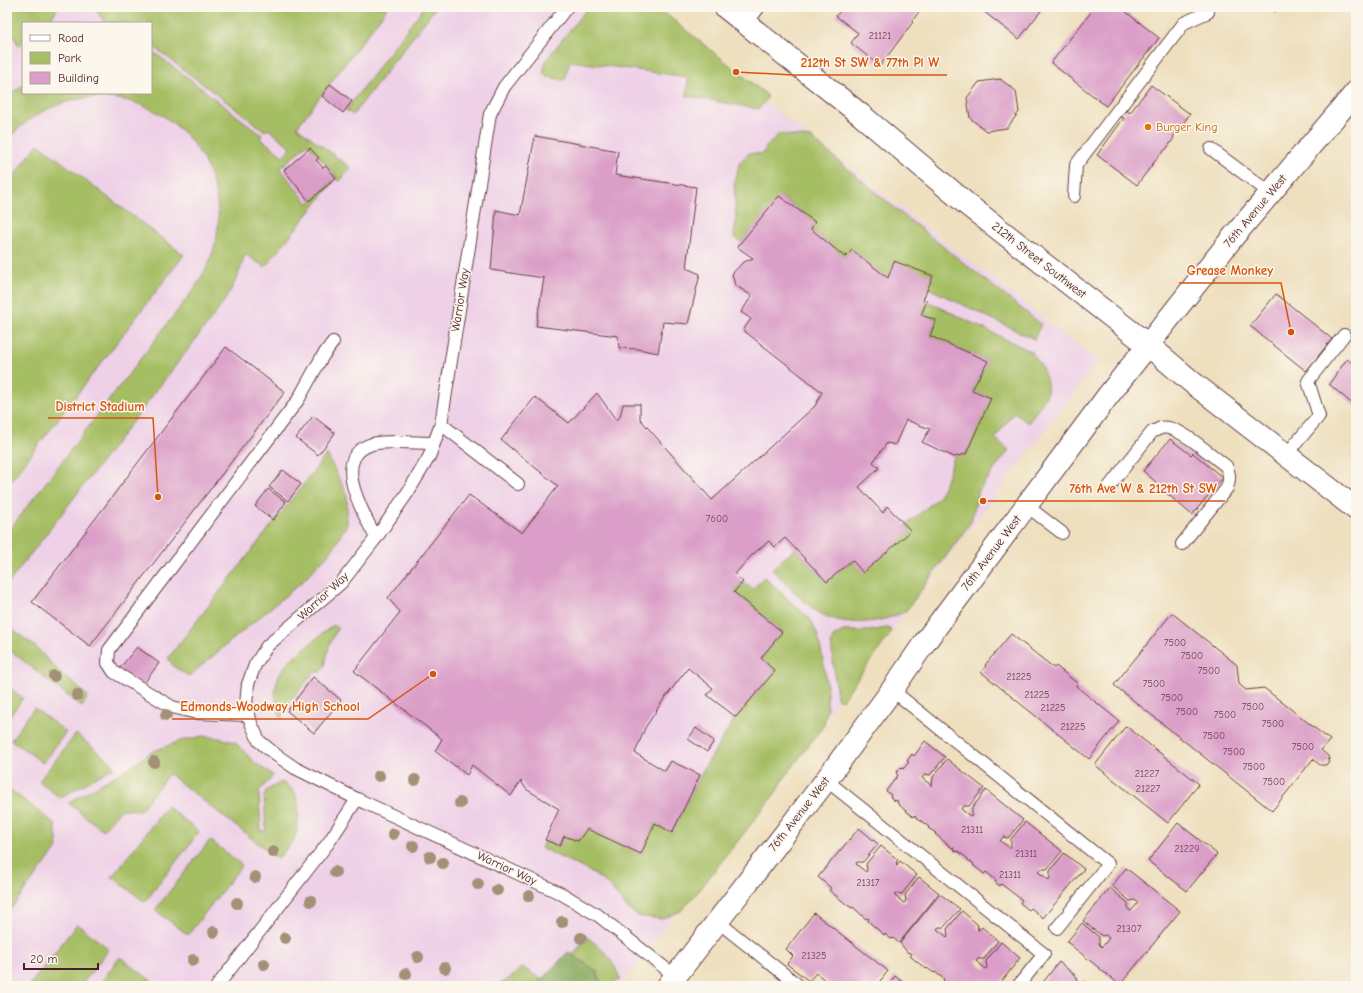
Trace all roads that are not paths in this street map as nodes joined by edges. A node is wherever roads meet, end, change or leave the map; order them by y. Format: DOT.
graph roads {
  1 [pos="567,7"];
  2 [pos="725,7"];
  3 [pos="1208,12"];
  4 [pos="753,15"];
  5 [pos="1356,92"];
  6 [pos="1211,148"];
  7 [pos="1270,193"];
  8 [pos="1074,196"];
  9 [pos="1344,335"];
  10 [pos="333,342"];
  11 [pos="1148,345"];
  12 [pos="441,424"];
  13 [pos="434,443"];
  14 [pos="1286,455"];
  15 [pos="518,484"];
  16 [pos="1108,488"];
  17 [pos="1027,506"];
  18 [pos="1356,509"];
  19 [pos="1062,533"];
  20 [pos="376,538"];
  21 [pos="1182,544"];
  22 [pos="892,690"];
  23 [pos="249,715"];
  24 [pos="826,780"];
  25 [pos="357,799"];
  26 [pos="718,921"];
  27 [pos="1057,928"];
  28 [pos="671,981"];
  29 [pos="217,986"];
  30 [pos="799,986"];
  31 [pos="1018,986"];
  1 -- 12 [label="lane, Warrior Way"];
  2 -- 4 [label="street, 212th Street Southwest"];
  3 -- 8 [label="lane"];
  4 -- 11 [label="street, 212th Street Southwest"];
  5 -- 7 [label="street, 76th Avenue West"];
  6 -- 7 [label="lane"];
  7 -- 11 [label="street, 76th Avenue West"];
  9 -- 14 [label="lane"];
  10 -- 23 [label="lane"];
  11 -- 14 [label="street, 212th Street Southwest"];
  11 -- 17 [label="street, 76th Avenue West"];
  12 -- 13 [label="lane, Warrior Way"];
  12 -- 15 [label="lane"];
  13 -- 20 [label="lane, Warrior Way"];
  13 -- 20 [label="lane"];
  14 -- 18 [label="street, 212th Street Southwest"];
  16 -- 21 [label="lane"];
  17 -- 19 [label="lane"];
  17 -- 22 [label="street, 76th Avenue West"];
  20 -- 23 [label="lane, Warrior Way"];
  22 -- 24 [label="street, 76th Avenue West"];
  22 -- 27 [label="lane"];
  23 -- 25 [label="lane, Warrior Way"];
  24 -- 26 [label="street, 76th Avenue West"];
  24 -- 31 [label="lane"];
  25 -- 28 [label="lane, Warrior Way"];
  25 -- 29 [label="lane"];
  26 -- 28 [label="street, 76th Avenue West"];
  26 -- 30 [label="lane"];
}
